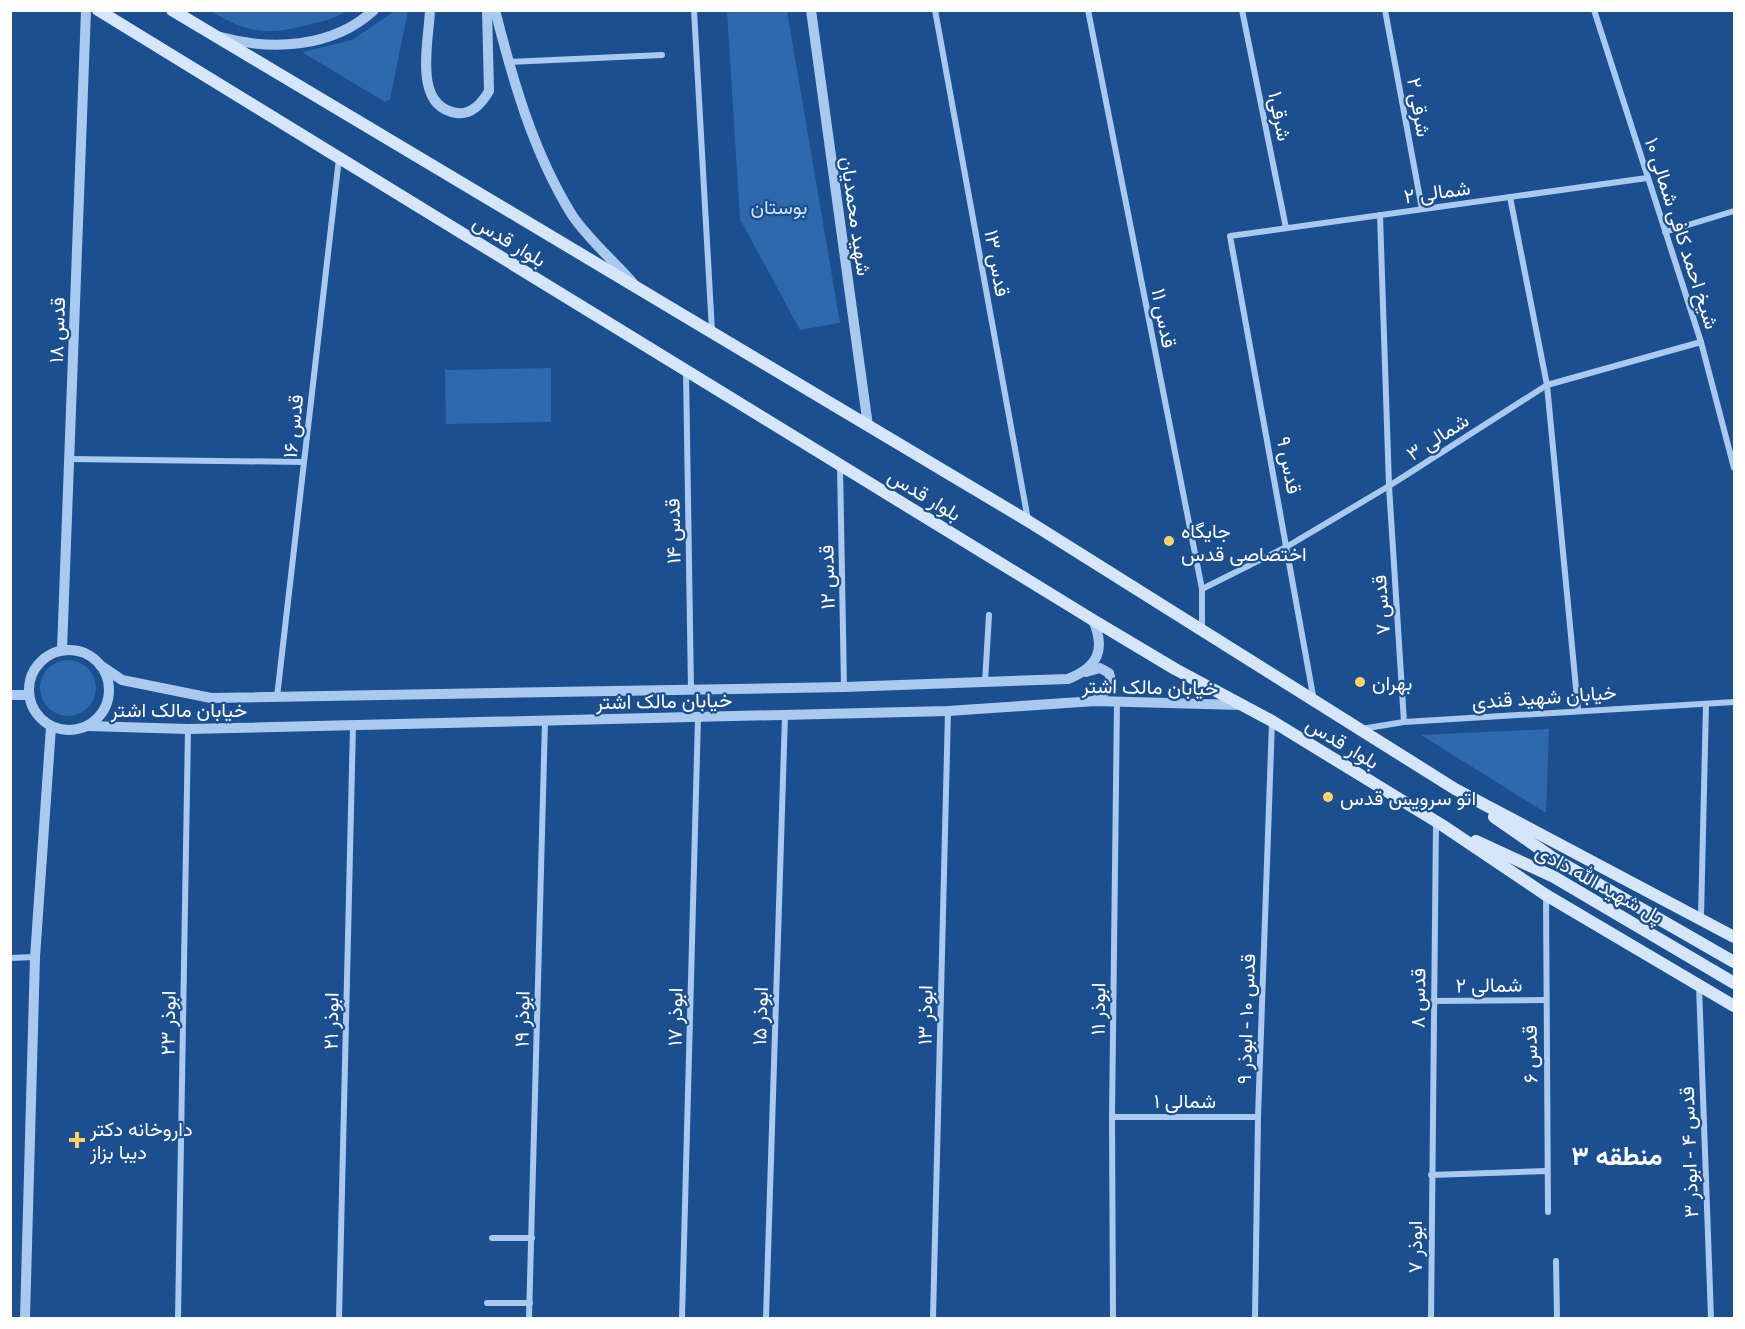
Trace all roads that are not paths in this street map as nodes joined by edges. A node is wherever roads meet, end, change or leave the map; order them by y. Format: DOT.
graph roads {
  1 [pos="86,10"];
  2 [pos="98,10"];
  3 [pos="172,10"];
  4 [pos="374,10"];
  5 [pos="430,10"];
  6 [pos="487,10"];
  7 [pos="495,10"];
  8 [pos="694,10"];
  9 [pos="811,10"];
  10 [pos="935,10"];
  11 [pos="1088,10"];
  12 [pos="1242,10"];
  13 [pos="1385,10"];
  14 [pos="1594,10"];
  15 [pos="208,33"];
  16 [pos="662,55"];
  17 [pos="509,62"];
  18 [pos="339,158"];
  19 [pos="1647,178"];
  20 [pos="1510,197"];
  21 [pos="1422,209"];
  22 [pos="1734,211"];
  23 [pos="1380,215"];
  24 [pos="1286,228"];
  25 [pos="1665,232"];
  26 [pos="1230,236"];
  27 [pos="633,283"];
  28 [pos="712,332"];
  29 [pos="1701,342"];
  30 [pos="686,371"];
  31 [pos="1546,385"];
  32 [pos="868,426"];
  33 [pos="69,459"];
  34 [pos="304,462"];
  35 [pos="840,465"];
  36 [pos="1734,468"];
  37 [pos="1389,486"];
  38 [pos="1028,521"];
  39 [pos="1288,546"];
  40 [pos="1202,589"];
  41 [pos="989,615"];
  42 [pos="1093,620"];
  43 [pos="1202,632"];
  44 [pos="62,650"];
  45 [pos="100,664"];
  46 [pos="1086,672"];
  47 [pos="985,682"];
  48 [pos="844,687"];
  49 [pos="691,690"];
  50 [pos="10,695"];
  51 [pos="28,695"];
  52 [pos="277,697"];
  53 [pos="1117,700"];
  54 [pos="1095,701"];
  55 [pos="1314,701"];
  56 [pos="1734,702"];
  57 [pos="1706,704"];
  58 [pos="1240,705"];
  59 [pos="1578,709"];
  60 [pos="948,711"];
  61 [pos="785,715"];
  62 [pos="698,717"];
  63 [pos="545,721"];
  64 [pos="1272,721"];
  65 [pos="1404,722"];
  66 [pos="353,725"];
  67 [pos="88,726"];
  68 [pos="51,727"];
  69 [pos="188,729"];
  70 [pos="1357,729"];
  71 [pos="1455,789"];
  72 [pos="1439,823"];
  73 [pos="1546,896"];
  74 [pos="1701,917"];
  75 [pos="1734,937"];
  76 [pos="35,957"];
  77 [pos="10,958"];
  78 [pos="1734,962"];
  79 [pos="1734,983"];
  80 [pos="1699,985"];
  81 [pos="1545,1000"];
  82 [pos="1433,1001"];
  83 [pos="1734,1006"];
  84 [pos="1112,1117"];
  85 [pos="1258,1117"];
  86 [pos="1547,1171"];
  87 [pos="1431,1175"];
  88 [pos="1548,1212"];
  89 [pos="492,1238"];
  90 [pos="532,1238"];
  91 [pos="1556,1261"];
  92 [pos="487,1303"];
  93 [pos="530,1303"];
  94 [pos="25,1318"];
  95 [pos="178,1318"];
  96 [pos="339,1318"];
  97 [pos="529,1318"];
  98 [pos="682,1318"];
  99 [pos="766,1318"];
  100 [pos="933,1318"];
  101 [pos="1113,1318"];
  102 [pos="1255,1318"];
  103 [pos="1431,1318"];
  104 [pos="1557,1318"];
  105 [pos="1711,1318"];
  1 -- 33 [label="street, قدس ۱۸"];
  2 -- 18 [label="main road, بلوار قدس"];
  3 -- 15 [label="main road, بلوار قدس"];
  4 -- 15 [label="street"];
  5 -- 6 [label="street"];
  7 -- 17 [label="street"];
  8 -- 28 [label="street"];
  9 -- 32 [label="street, شهید محمدیان"];
  10 -- 38 [label="street, قدس ۱۳"];
  11 -- 40 [label="street, قدس ۱۱"];
  12 -- 24 [label="street, شرقی۱"];
  13 -- 21 [label="street, شرقی ۲"];
  14 -- 19 [label="street, شیخ احمد کافی شمالی ۱۰"];
  15 -- 27 [label="main road, بلوار قدس"];
  16 -- 17 [label="street"];
  17 -- 27 [label="street"];
  18 -- 30 [label="main road, بلوار قدس"];
  18 -- 34 [label="street, قدس ۱۶"];
  19 -- 20 [label="street, شمالی ۲"];
  19 -- 25 [label="street, شیخ احمد کافی شمالی ۱۰"];
  20 -- 21 [label="street, شمالی ۲"];
  20 -- 31 [label="street"];
  21 -- 23 [label="street, شمالی ۲"];
  22 -- 25 [label="street"];
  23 -- 24 [label="street, شمالی ۲"];
  23 -- 37 [label="street, قدس ۷"];
  24 -- 26 [label="street, شمالی ۲"];
  25 -- 29 [label="street, شیخ احمد کافی شمالی ۱۰"];
  26 -- 39 [label="street, قدس ۹"];
  27 -- 28 [label="main road, بلوار قدس"];
  28 -- 32 [label="main road, بلوار قدس"];
  29 -- 31 [label="street, شمالی ۳"];
  29 -- 36 [label="street, شیخ احمد کافی شمالی ۱۰"];
  30 -- 35 [label="main road, بلوار قدس"];
  30 -- 49 [label="street, قدس ۱۴"];
  31 -- 37 [label="street, شمالی ۳"];
  31 -- 59 [label="street"];
  32 -- 38 [label="main road, بلوار قدس"];
  33 -- 34 [label="street"];
  33 -- 44 [label="street, قدس ۱۸"];
  34 -- 52 [label="street, قدس ۱۶"];
  35 -- 42 [label="main road, بلوار قدس"];
  35 -- 48 [label="street, قدس ۱۲"];
  37 -- 39 [label="street, شمالی ۳"];
  37 -- 65 [label="street, قدس ۷"];
  38 -- 43 [label="main road, بلوار قدس"];
  39 -- 40 [label="street, شمالی ۳"];
  39 -- 55 [label="street, قدس ۹"];
  40 -- 43 [label="street, قدس ۱۱"];
  41 -- 47 [label="street"];
  42 -- 46 [label="street, خیابان مالک اشتر"];
  42 -- 58 [label="main road, بلوار قدس"];
  43 -- 55 [label="main road, بلوار قدس"];
  44 -- 45 [label="street"];
  44 -- 51 [label="street"];
  45 -- 52 [label="street, خیابان مالک اشتر"];
  45 -- 67 [label="street"];
  46 -- 47 [label="street, خیابان مالک اشتر"];
  46 -- 54 [label="street"];
  47 -- 48 [label="street, خیابان مالک اشتر"];
  48 -- 49 [label="street, خیابان مالک اشتر"];
  49 -- 52 [label="street, خیابان مالک اشتر"];
  50 -- 51 [label="street"];
  51 -- 68 [label="street"];
  53 -- 54 [label="street, خیابان مالک اشتر"];
  53 -- 58 [label="street, خیابان مالک اشتر"];
  53 -- 84 [label="street, ابوذر ۱۱"];
  54 -- 60 [label="street, خیابان مالک اشتر"];
  55 -- 70 [label="main road, بلوار قدس"];
  56 -- 57 [label="street, خیابان شهید قندی"];
  57 -- 59 [label="street, خیابان شهید قندی"];
  57 -- 74 [label="street"];
  58 -- 64 [label="main road, بلوار قدس"];
  59 -- 65 [label="street, خیابان شهید قندی"];
  60 -- 61 [label="street, خیابان مالک اشتر"];
  60 -- 100 [label="street, ابوذر ۱۳"];
  61 -- 62 [label="street, خیابان مالک اشتر"];
  61 -- 99 [label="street, ابوذر ۱۵"];
  62 -- 63 [label="street, خیابان مالک اشتر"];
  62 -- 98 [label="street, ابوذر ۱۷"];
  63 -- 66 [label="street, خیابان مالک اشتر"];
  63 -- 90 [label="street, ابوذر ۱۹"];
  64 -- 72 [label="main road, بلوار قدس"];
  64 -- 85 [label="street, قدس ۱۰ - ابوذر ۹"];
  65 -- 70 [label="street, خیابان شهید قندی"];
  66 -- 69 [label="street, خیابان مالک اشتر"];
  66 -- 96 [label="street, ابوذر ۲۱"];
  67 -- 68 [label="street"];
  67 -- 69 [label="street, خیابان مالک اشتر"];
  68 -- 76 [label="street"];
  69 -- 95 [label="street, ابوذر ۲۳"];
  70 -- 71 [label="main road, بلوار قدس"];
  71 -- 74 [label="main road, بلوار قدس"];
  71 -- 78 [label="main road, پل شهید الله دادی"];
  72 -- 73 [label="main road, بلوار قدس"];
  72 -- 79 [label="main road, پل شهید الله دادی"];
  72 -- 82 [label="street, قدس ۸"];
  73 -- 80 [label="main road, بلوار قدس"];
  73 -- 81 [label="street, قدس ۶"];
  74 -- 75 [label="main road, بلوار قدس"];
  76 -- 77 [label="street"];
  76 -- 94 [label="street"];
  80 -- 83 [label="main road, بلوار قدس"];
  80 -- 105 [label="street, قدس ۴ - ابوذر ۳"];
  81 -- 82 [label="street, شمالی ۲"];
  81 -- 86 [label="street, قدس ۶"];
  82 -- 87 [label="street, قدس ۸"];
  84 -- 85 [label="street, شمالی ۱"];
  84 -- 101 [label="street, ابوذر ۱۱"];
  85 -- 102 [label="street, قدس ۱۰ - ابوذر ۹"];
  86 -- 87 [label="street"];
  86 -- 88 [label="street, قدس ۶"];
  87 -- 103 [label="street, ابوذر ۷"];
  89 -- 90 [label="street"];
  90 -- 93 [label="street, ابوذر ۱۹"];
  91 -- 104 [label="street"];
  92 -- 93 [label="street"];
  93 -- 97 [label="street, ابوذر ۱۹"];
}
